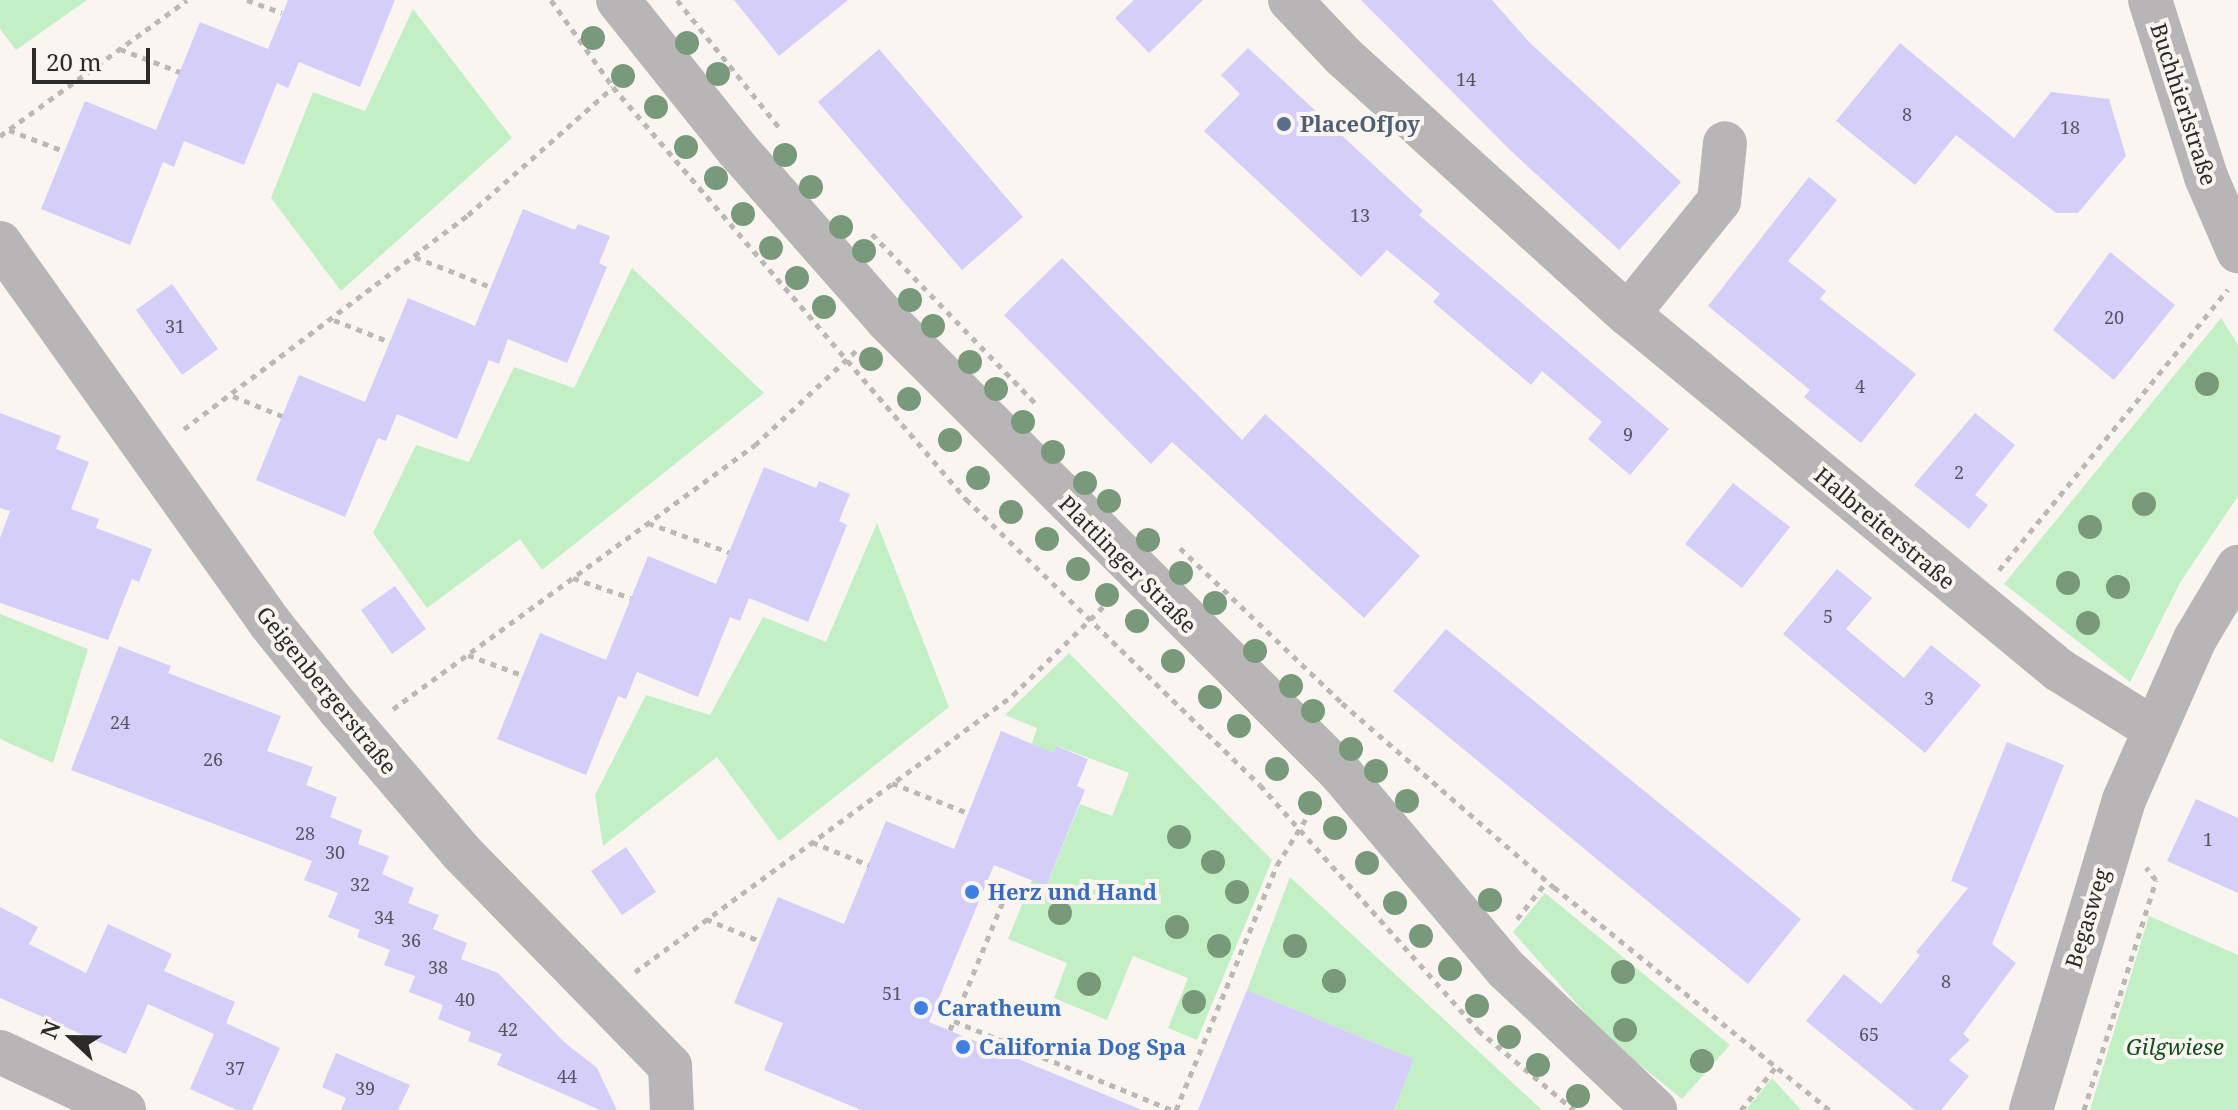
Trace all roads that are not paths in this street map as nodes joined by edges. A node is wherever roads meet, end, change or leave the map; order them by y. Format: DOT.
graph roads {
  1 [pos="618,0"];
  2 [pos="1290,0"];
  3 [pos="2150,0"];
  4 [pos="1725,143"];
  5 [pos="0,243"];
  6 [pos="2238,251"];
  7 [pos="1628,314"];
  8 [pos="2238,567"];
  9 [pos="2152,728"];
  10 [pos="3,1059"];
  11 [pos="124,1110"];
  12 [pos="672,1110"];
  13 [pos="1655,1110"];
  14 [pos="2031,1110"];
  1 -- 13 [label="street, Plattlinger Straße"];
  2 -- 7 [label="street, Halbreiterstraße"];
  3 -- 6 [label="street, Buchhierlstraße"];
  4 -- 7 [label="street"];
  5 -- 12 [label="street, Geigenbergerstraße"];
  7 -- 9 [label="street, Halbreiterstraße"];
  8 -- 9 [label="street, Begasweg"];
  9 -- 14 [label="street, Begasweg"];
  10 -- 11 [label="street"];
}
